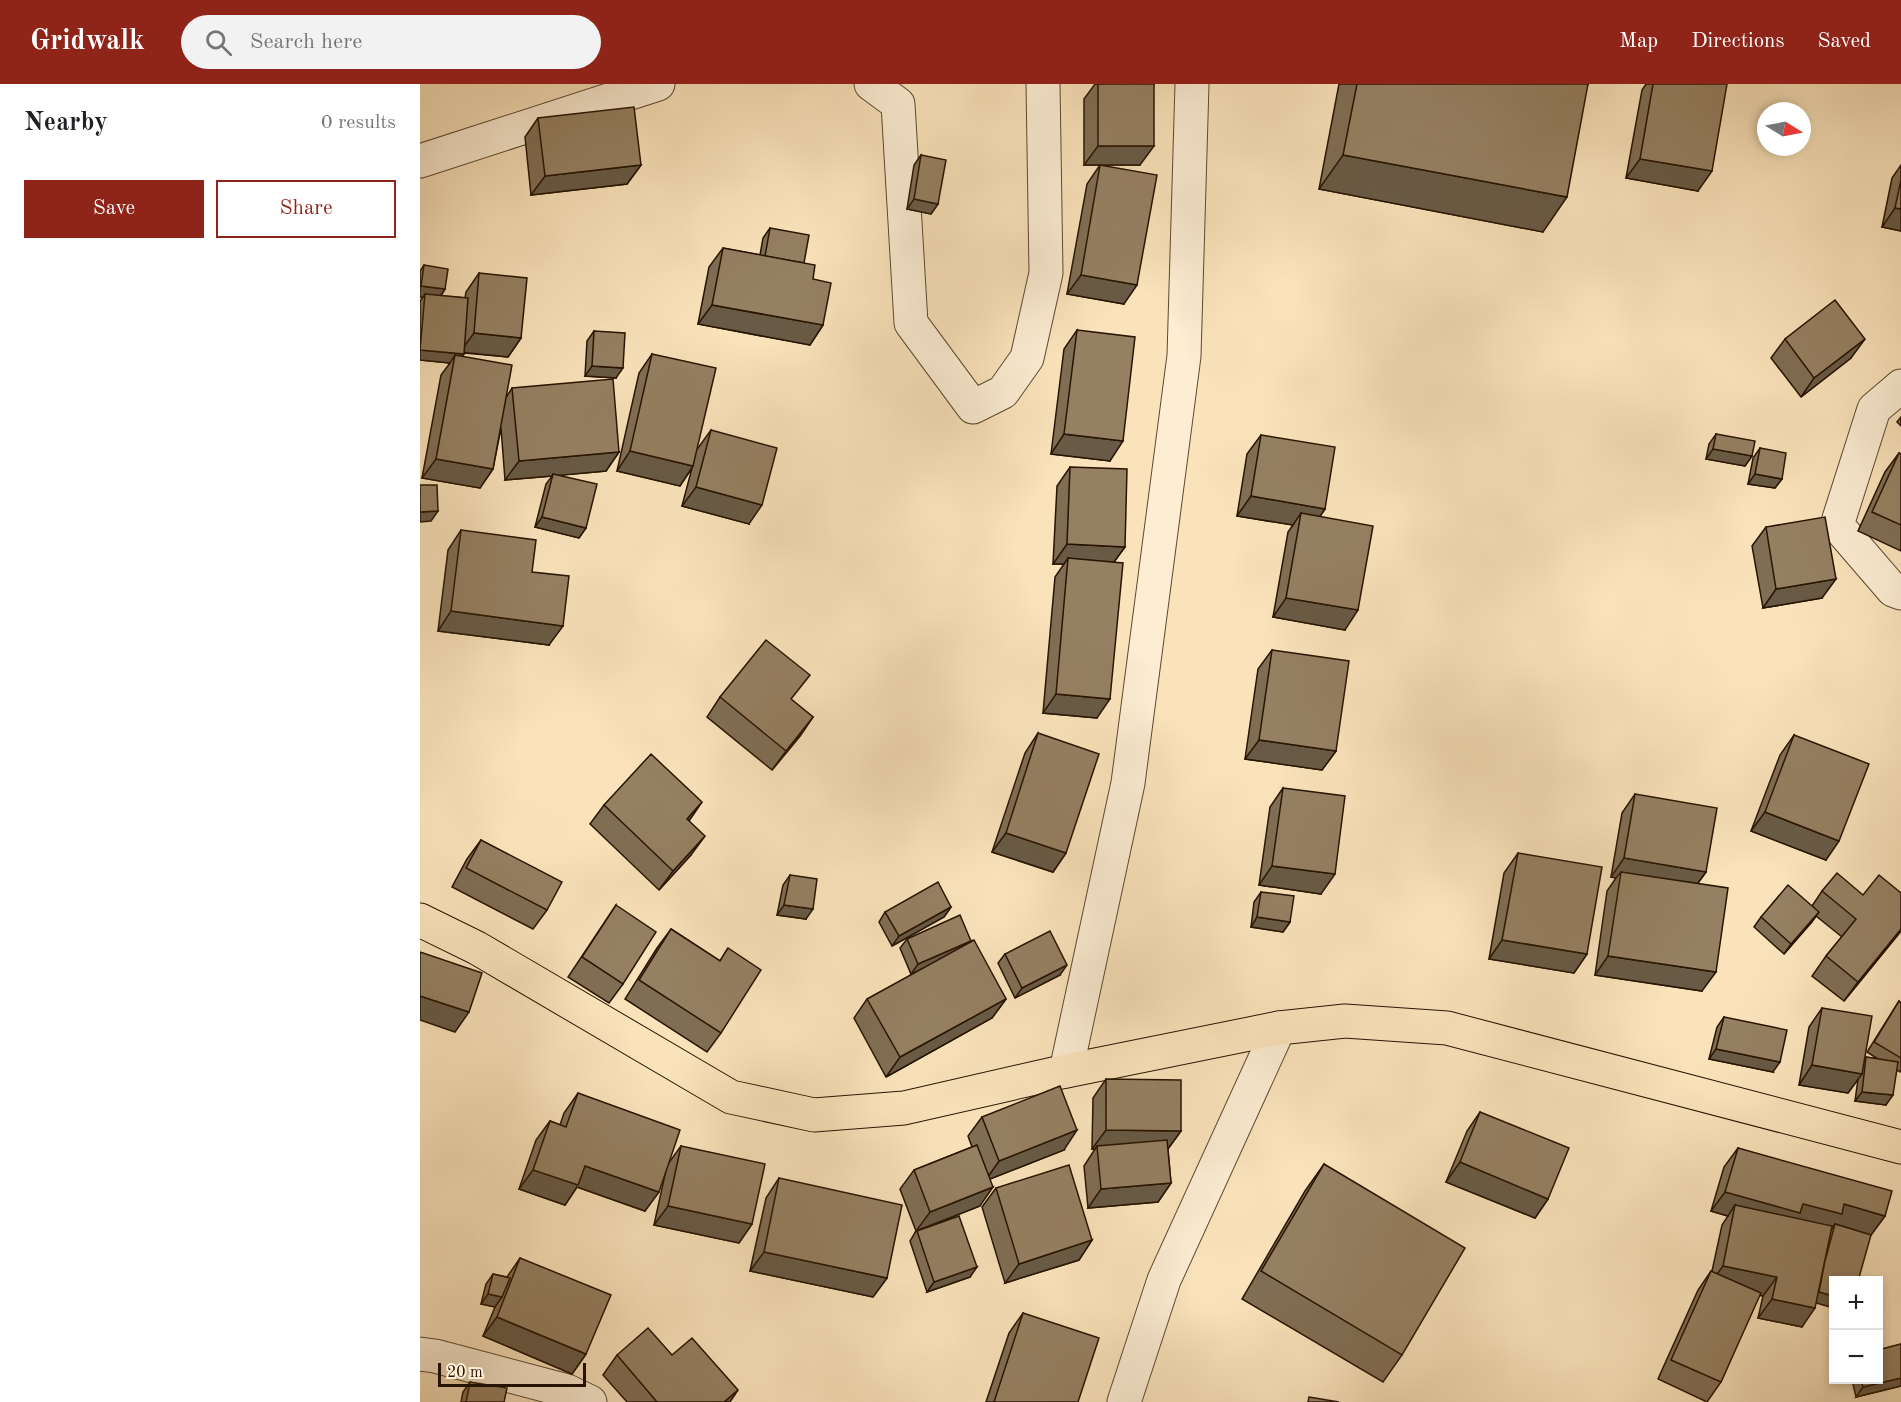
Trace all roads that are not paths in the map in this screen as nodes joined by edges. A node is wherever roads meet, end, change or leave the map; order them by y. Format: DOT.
graph roads {
  1 [pos="658,84"];
  2 [pos="871,84"];
  3 [pos="1043,84"];
  4 [pos="1192,84"];
  5 [pos="420,161"];
  6 [pos="1901,386"];
  7 [pos="1901,593"];
  8 [pos="420,920"];
  9 [pos="1279,1028"];
  10 [pos="1066,1071"];
  11 [pos="1901,1147"];
  12 [pos="420,1354"];
  13 [pos="590,1402"];
  14 [pos="1124,1402"];
  1 -- 5 [label="street"];
  2 -- 3 [label="street"];
  4 -- 10 [label="street"];
  6 -- 7 [label="street"];
  8 -- 10 [label="highway"];
  9 -- 10 [label="highway"];
  9 -- 11 [label="highway"];
  9 -- 14 [label="street"];
  12 -- 13 [label="street"];
}
